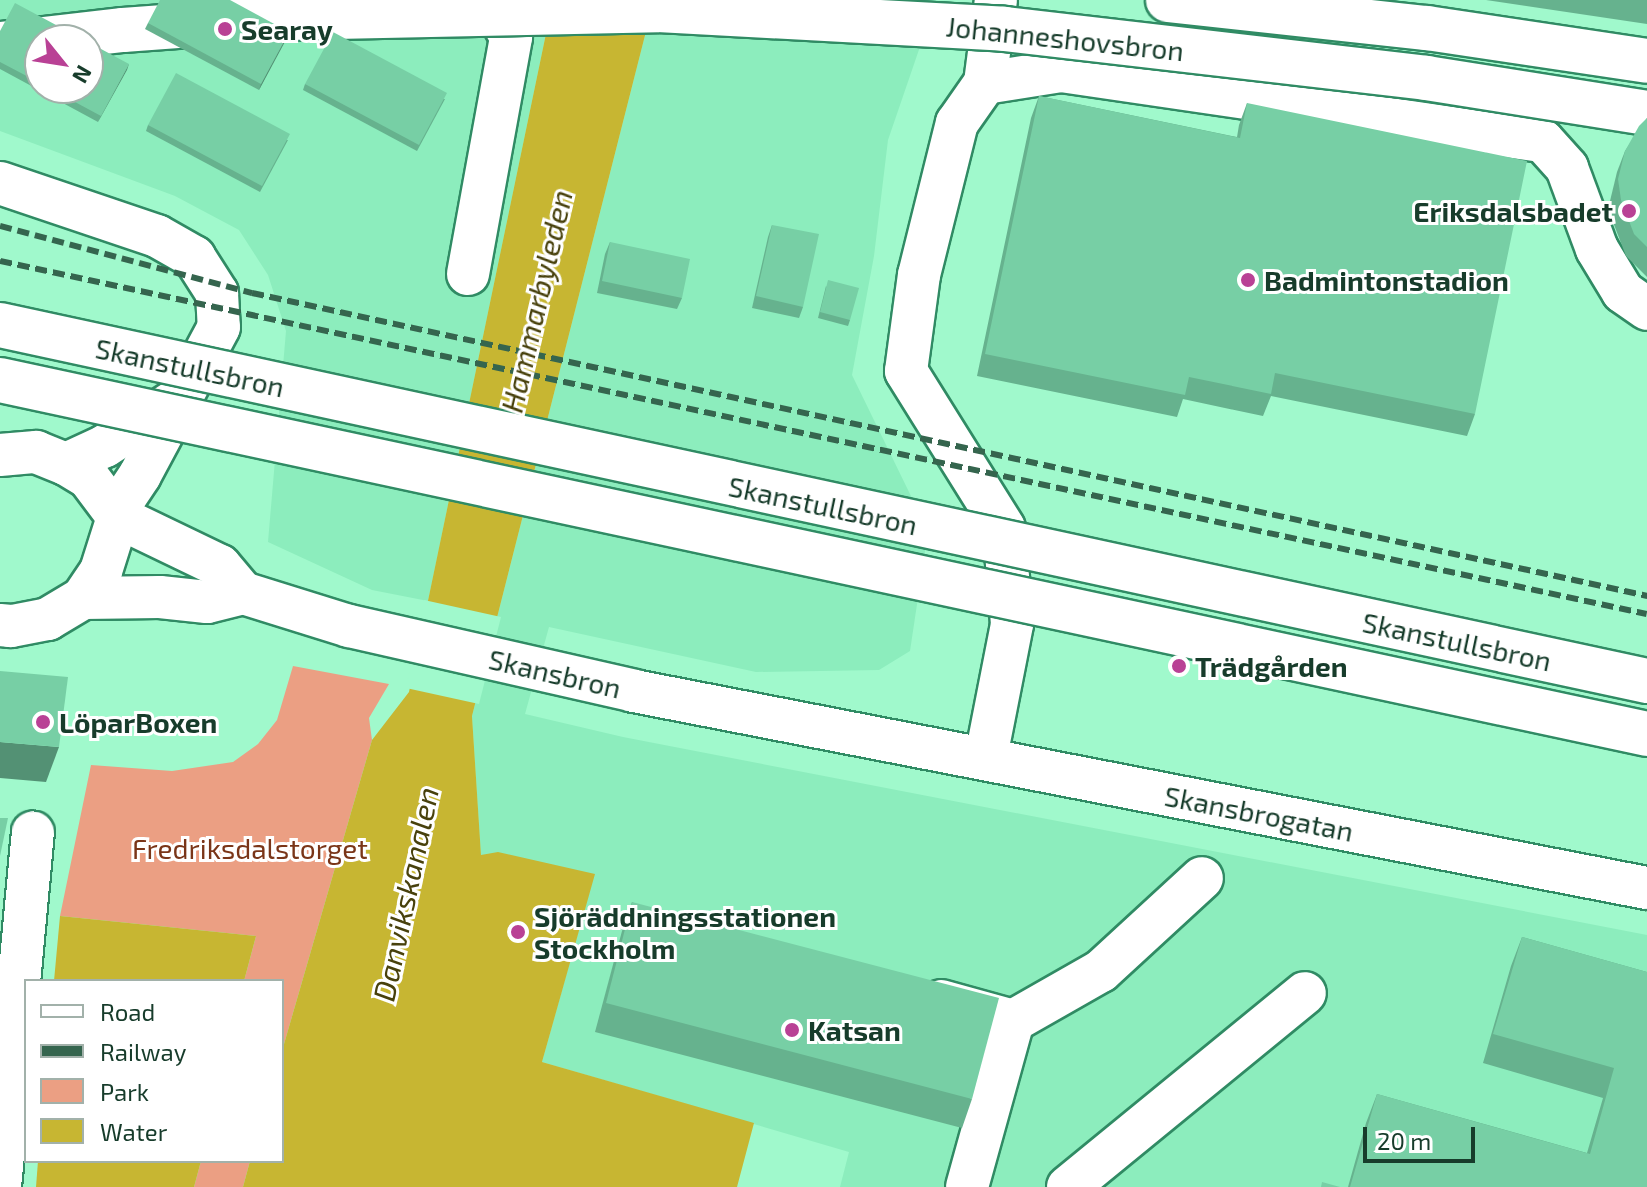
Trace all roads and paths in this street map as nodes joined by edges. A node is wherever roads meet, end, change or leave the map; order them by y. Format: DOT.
graph roads {
  1 [pos="490,0"];
  2 [pos="996,0"];
  3 [pos="1168,0"];
  4 [pos="0,44"];
  5 [pos="1647,61"];
  6 [pos="985,83"];
  7 [pos="1647,113"];
  8 [pos="0,183"];
  9 [pos="468,274"];
  10 [pos="1647,309"];
  11 [pos="0,325"];
  12 [pos="0,380"];
  13 [pos="178,399"];
  14 [pos="2,454"];
  15 [pos="66,464"];
  16 [pos="117,514"];
  17 [pos="243,593"];
  18 [pos="83,598"];
  19 [pos="0,625"];
  20 [pos="1647,681"];
  21 [pos="1647,734"];
  22 [pos="872,735"];
  23 [pos="986,757"];
  24 [pos="33,833"];
  25 [pos="1202,878"];
  26 [pos="1647,888"];
  27 [pos="905,991"];
  28 [pos="1305,993"];
  29 [pos="1013,1021"];
  30 [pos="1,1176"];
  31 [pos="967,1187"];
  32 [pos="1068,1187"];
  1 -- 9 [label="street"];
  2 -- 6 [label="street"];
  3 -- 5 [label="main road, Johanneshovsbron"];
  4 -- 7 [label="main road, Johanneshovsbron, bridge"];
  6 -- 10 [label="street"];
  6 -- 23 [label="street"];
  8 -- 13 [label="street"];
  11 -- 20 [label="main road, Skanstullsbron, bridge"];
  12 -- 21 [label="main road, Skanstullsbron, bridge"];
  13 -- 15 [label="street"];
  13 -- 16 [label="street"];
  14 -- 15 [label="street"];
  15 -- 16 [label="street"];
  16 -- 17 [label="street, Skansbron"];
  16 -- 18 [label="street"];
  17 -- 18 [label="street, Skansbron"];
  17 -- 22 [label="street, Skansbron"];
  18 -- 19 [label="street"];
  22 -- 23 [label="street, Skansbrogatan"];
  23 -- 26 [label="street, Skansbrogatan"];
  24 -- 30 [label="street"];
  25 -- 29 [label="street"];
  27 -- 29 [label="street"];
  28 -- 32 [label="street"];
  29 -- 31 [label="street"];
}
